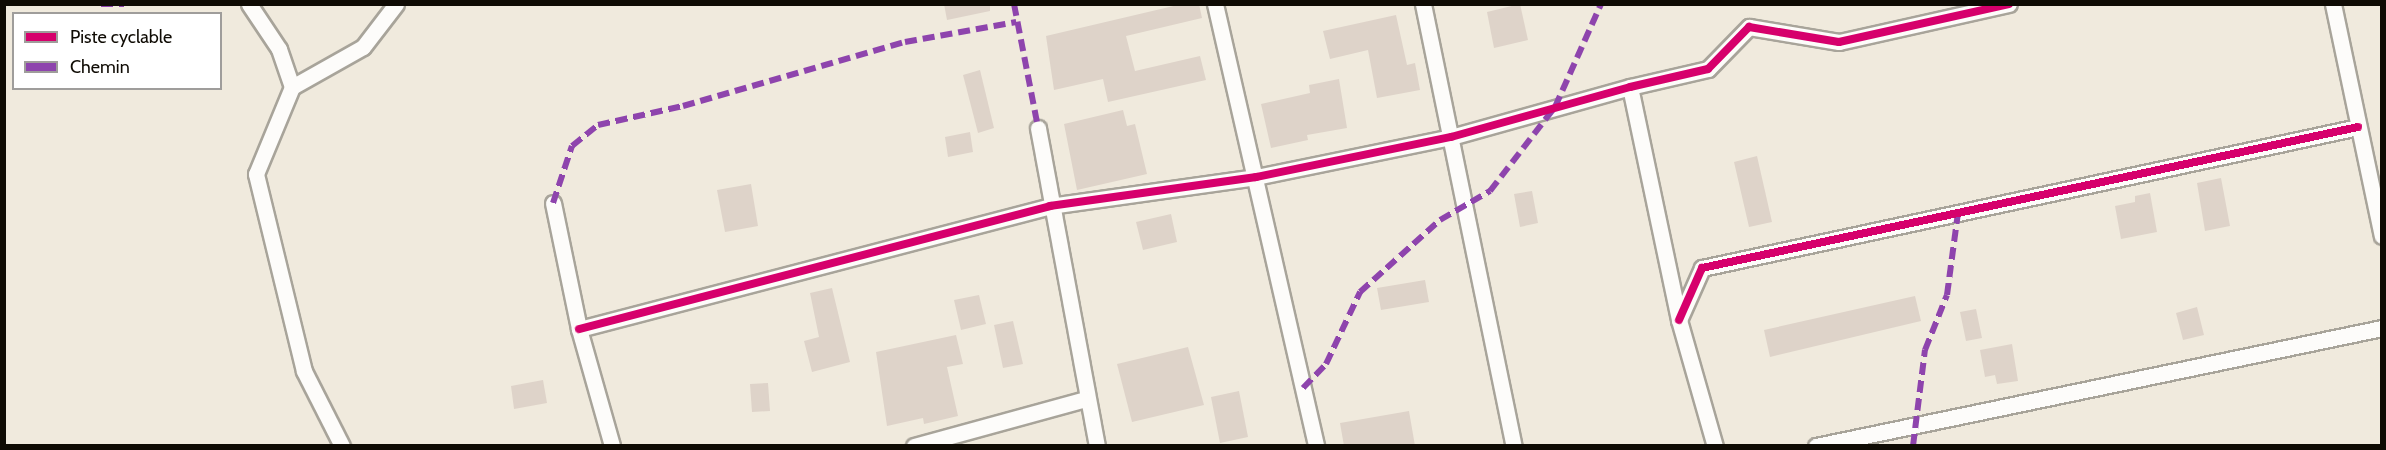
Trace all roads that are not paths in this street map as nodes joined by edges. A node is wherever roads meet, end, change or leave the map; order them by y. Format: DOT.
graph roads {
  1 [pos="249,4"];
  2 [pos="396,4"];
  3 [pos="1215,4"];
  4 [pos="1423,4"];
  5 [pos="2009,4"];
  6 [pos="2333,4"];
  7 [pos="292,87"];
  8 [pos="1630,87"];
  9 [pos="1038,128"];
  10 [pos="2358,128"];
  11 [pos="1450,137"];
  12 [pos="1256,177"];
  13 [pos="553,202"];
  14 [pos="1050,206"];
  15 [pos="2382,236"];
  16 [pos="1679,320"];
  17 [pos="2382,328"];
  18 [pos="579,330"];
  19 [pos="1086,399"];
  20 [pos="342,446"];
  21 [pos="612,446"];
  22 [pos="914,446"];
  23 [pos="1097,446"];
  24 [pos="1316,446"];
  25 [pos="1514,446"];
  26 [pos="1715,446"];
  27 [pos="1816,446"];
  1 -- 7 [label="street"];
  2 -- 7 [label="street"];
  3 -- 12 [label="street"];
  4 -- 11 [label="street"];
  5 -- 8 [label="street"];
  6 -- 10 [label="street"];
  7 -- 20 [label="street"];
  8 -- 11 [label="street"];
  8 -- 16 [label="street"];
  9 -- 14 [label="street"];
  10 -- 15 [label="street"];
  10 -- 16 [label="street"];
  11 -- 12 [label="street"];
  11 -- 25 [label="street"];
  12 -- 14 [label="street"];
  12 -- 24 [label="street"];
  13 -- 18 [label="street"];
  14 -- 18 [label="street"];
  14 -- 19 [label="street"];
  16 -- 26 [label="street"];
  17 -- 27 [label="street"];
  18 -- 21 [label="street"];
  19 -- 22 [label="street"];
  19 -- 23 [label="street"];
}
